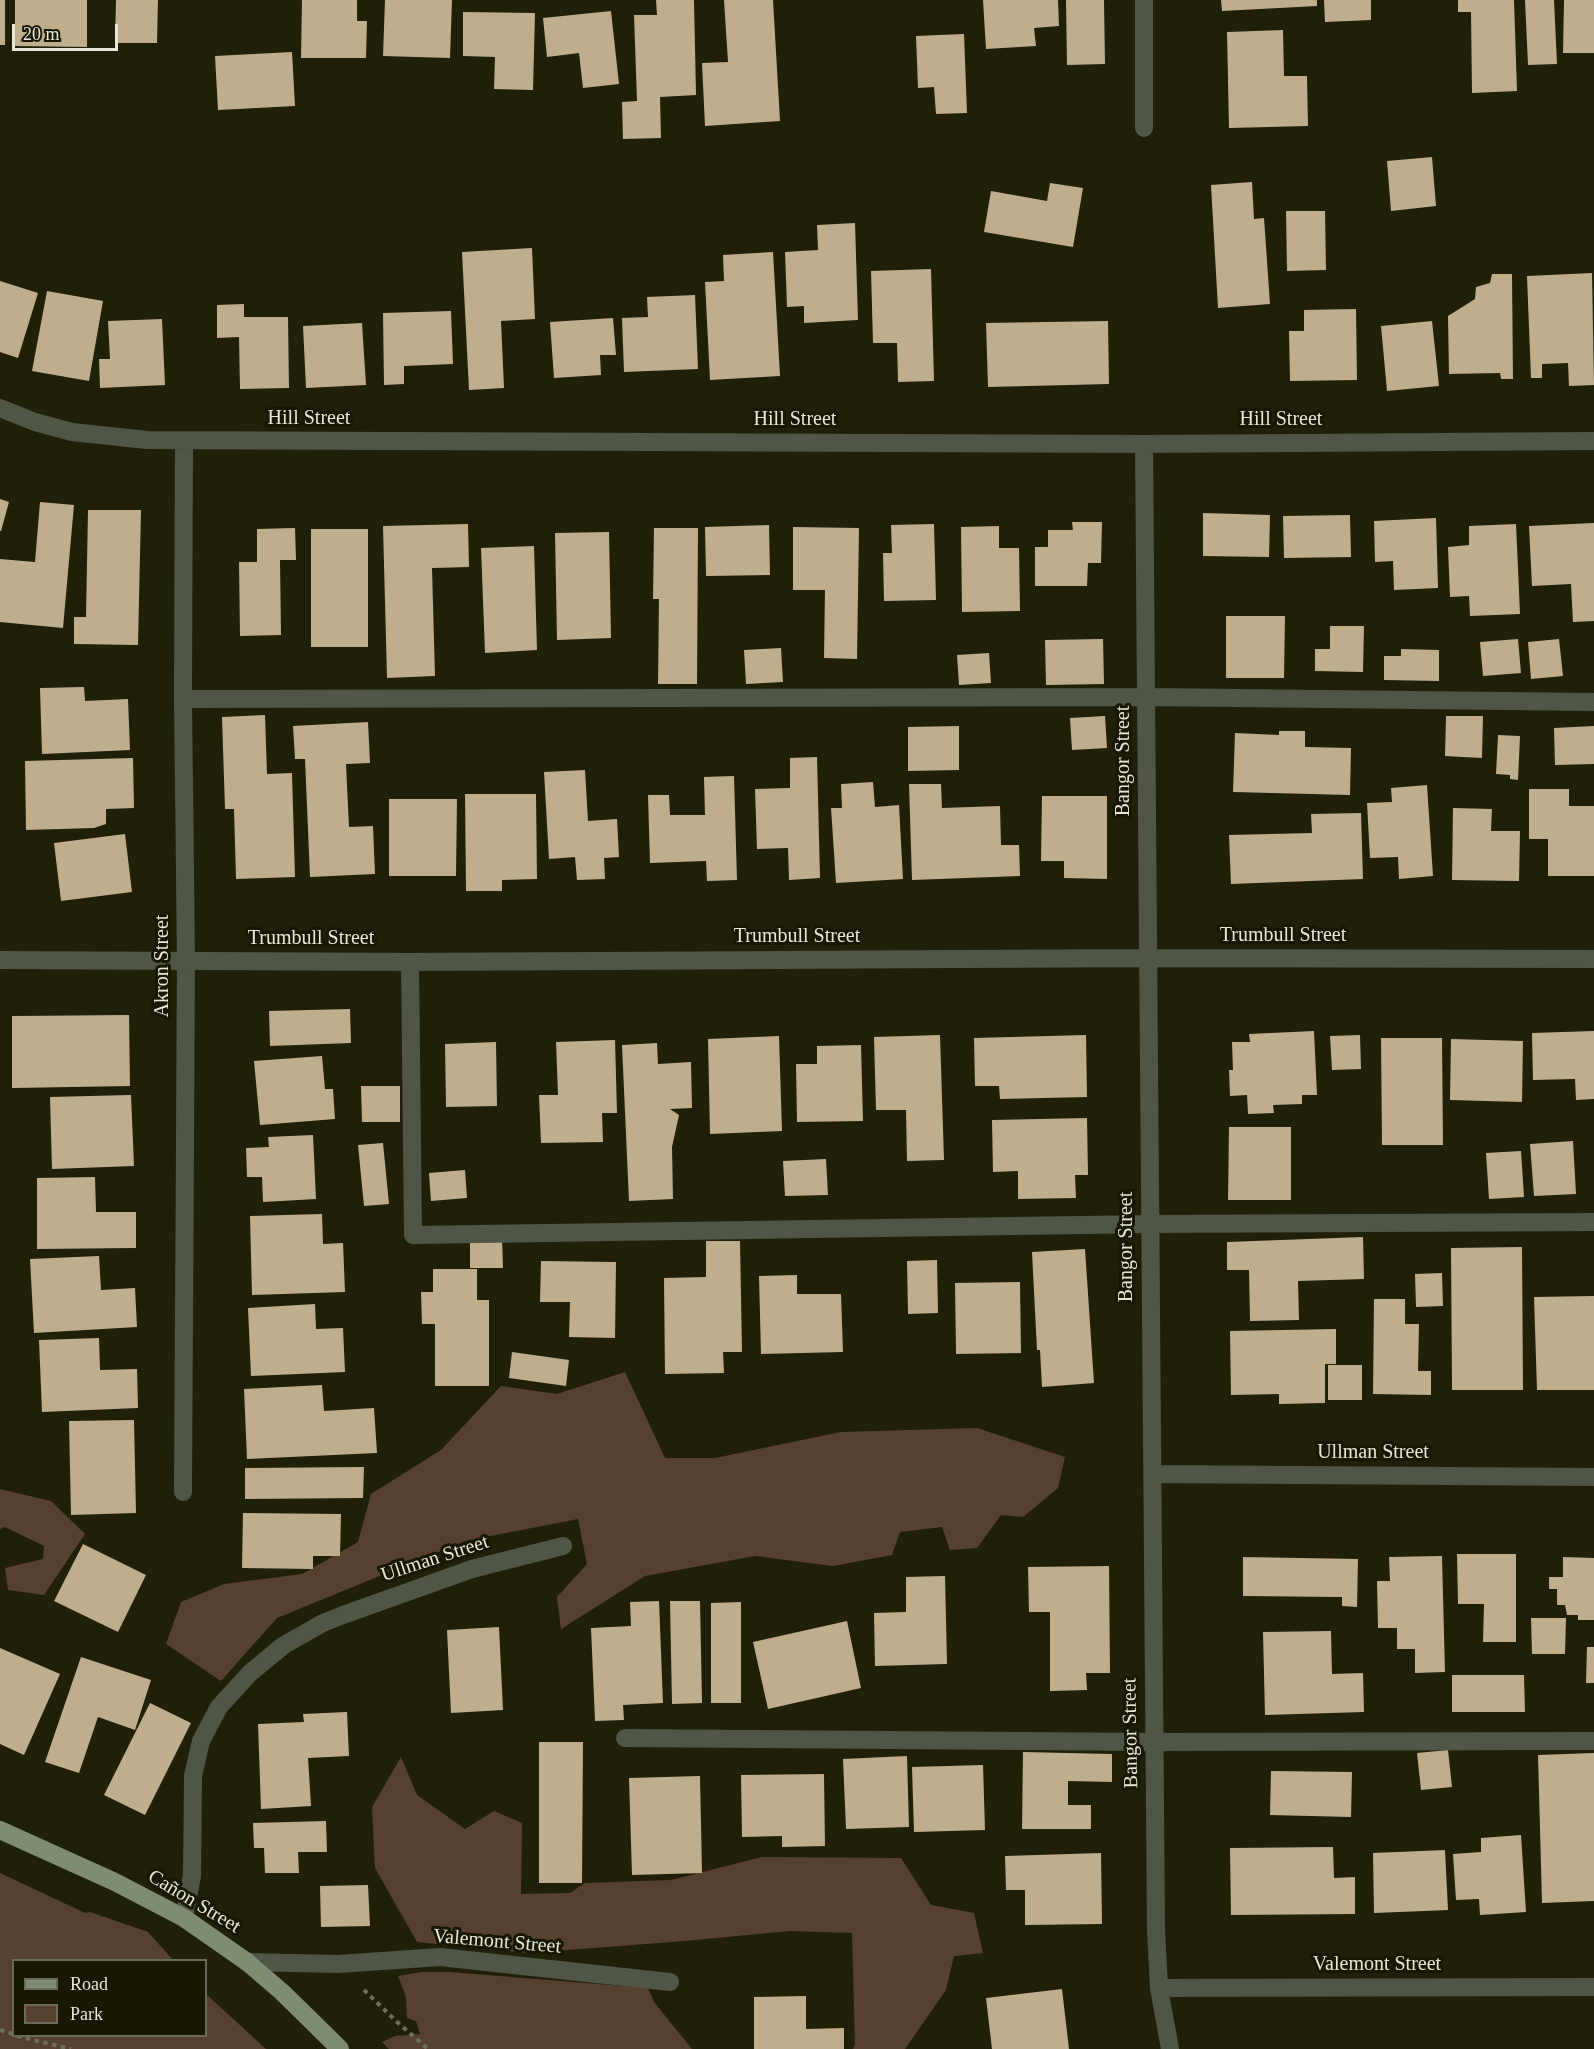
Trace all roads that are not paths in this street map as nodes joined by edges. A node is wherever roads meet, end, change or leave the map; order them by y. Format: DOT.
graph roads {
  1 [pos="1144,0"];
  2 [pos="1144,128"];
  3 [pos="0,408"];
  4 [pos="184,441"];
  5 [pos="1594,441"];
  6 [pos="1144,444"];
  7 [pos="1146,697"];
  8 [pos="183,699"];
  9 [pos="1594,702"];
  10 [pos="1148,958"];
  11 [pos="1594,959"];
  12 [pos="0,960"];
  13 [pos="186,961"];
  14 [pos="410,962"];
  15 [pos="1594,1222"];
  16 [pos="1149,1224"];
  17 [pos="1152,1474"];
  18 [pos="1594,1477"];
  19 [pos="183,1492"];
  20 [pos="563,1546"];
  21 [pos="625,1738"];
  22 [pos="1594,1741"];
  23 [pos="1153,1742"];
  24 [pos="0,1830"];
  25 [pos="184,1918"];
  26 [pos="247,1962"];
  27 [pos="670,1982"];
  28 [pos="1594,1987"];
  29 [pos="1159,1988"];
  30 [pos="340,2049"];
  31 [pos="1170,2049"];
  1 -- 2 [label="street"];
  3 -- 4 [label="street, Hill Street"];
  4 -- 6 [label="street, Hill Street"];
  4 -- 8 [label="street, Akron Street"];
  5 -- 6 [label="street, Hill Street"];
  6 -- 7 [label="street, Bangor Street"];
  7 -- 8 [label="street"];
  7 -- 9 [label="street"];
  7 -- 10 [label="street, Bangor Street"];
  8 -- 13 [label="street, Akron Street"];
  10 -- 11 [label="street, Trumbull Street"];
  10 -- 14 [label="street, Trumbull Street"];
  10 -- 16 [label="street, Bangor Street"];
  12 -- 13 [label="street, Trumbull Street"];
  13 -- 14 [label="street, Trumbull Street"];
  13 -- 19 [label="street, Akron Street"];
  14 -- 16 [label="street"];
  15 -- 16 [label="street"];
  16 -- 17 [label="street, Bangor Street"];
  17 -- 18 [label="street, Ullman Street"];
  17 -- 23 [label="street, Bangor Street"];
  20 -- 25 [label="street, Ullman Street"];
  21 -- 23 [label="street"];
  22 -- 23 [label="street"];
  23 -- 29 [label="street, Bangor Street"];
  24 -- 25 [label="main road, Cañon Street"];
  25 -- 26 [label="main road, Cañon Street"];
  26 -- 27 [label="street, Valemont Street"];
  26 -- 30 [label="main road, Cañon Street"];
  28 -- 29 [label="street, Valemont Street"];
  29 -- 31 [label="street, Bangor Street"];
}
